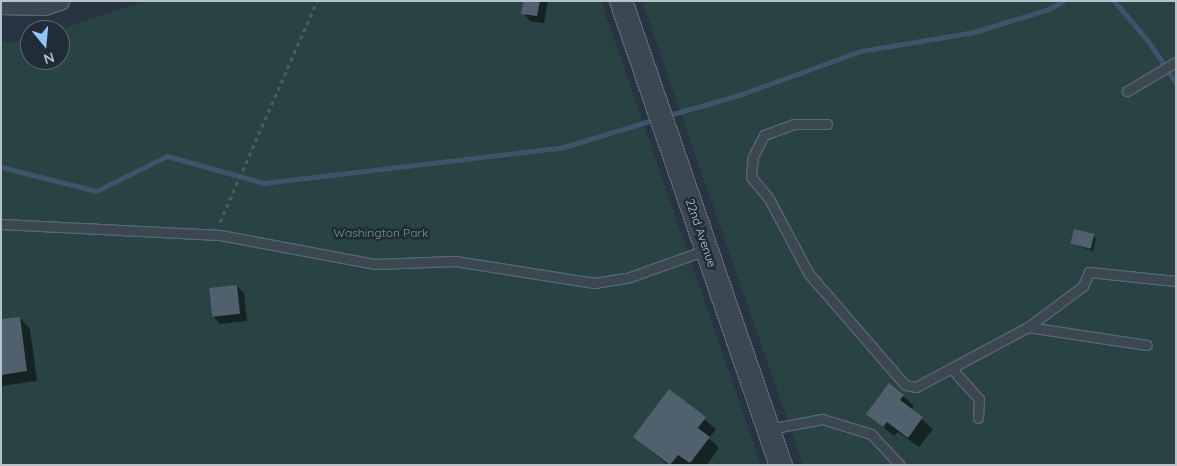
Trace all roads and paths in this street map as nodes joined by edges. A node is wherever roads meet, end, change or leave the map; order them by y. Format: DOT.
graph roads {
  1 [pos="60,1"];
  2 [pos="318,1"];
  3 [pos="621,1"];
  4 [pos="1,5"];
  5 [pos="1176,62"];
  6 [pos="1127,91"];
  7 [pos="827,124"];
  8 [pos="1,224"];
  9 [pos="220,235"];
  10 [pos="706,250"];
  11 [pos="1176,281"];
  12 [pos="1028,327"];
  13 [pos="1147,345"];
  14 [pos="951,368"];
  15 [pos="978,418"];
  16 [pos="768,429"];
  17 [pos="781,465"];
  18 [pos="900,465"];
  1 -- 4 [label="street"];
  2 -- 9 [label="path"];
  3 -- 10 [label="street, 22nd Avenue"];
  5 -- 6 [label="lane"];
  7 -- 14 [label="lane"];
  8 -- 9 [label="lane"];
  9 -- 10 [label="lane"];
  10 -- 16 [label="street, 22nd Avenue"];
  11 -- 12 [label="lane"];
  12 -- 13 [label="lane"];
  12 -- 14 [label="lane"];
  14 -- 15 [label="lane"];
  16 -- 17 [label="street, 22nd Avenue"];
  16 -- 18 [label="lane"];
}
